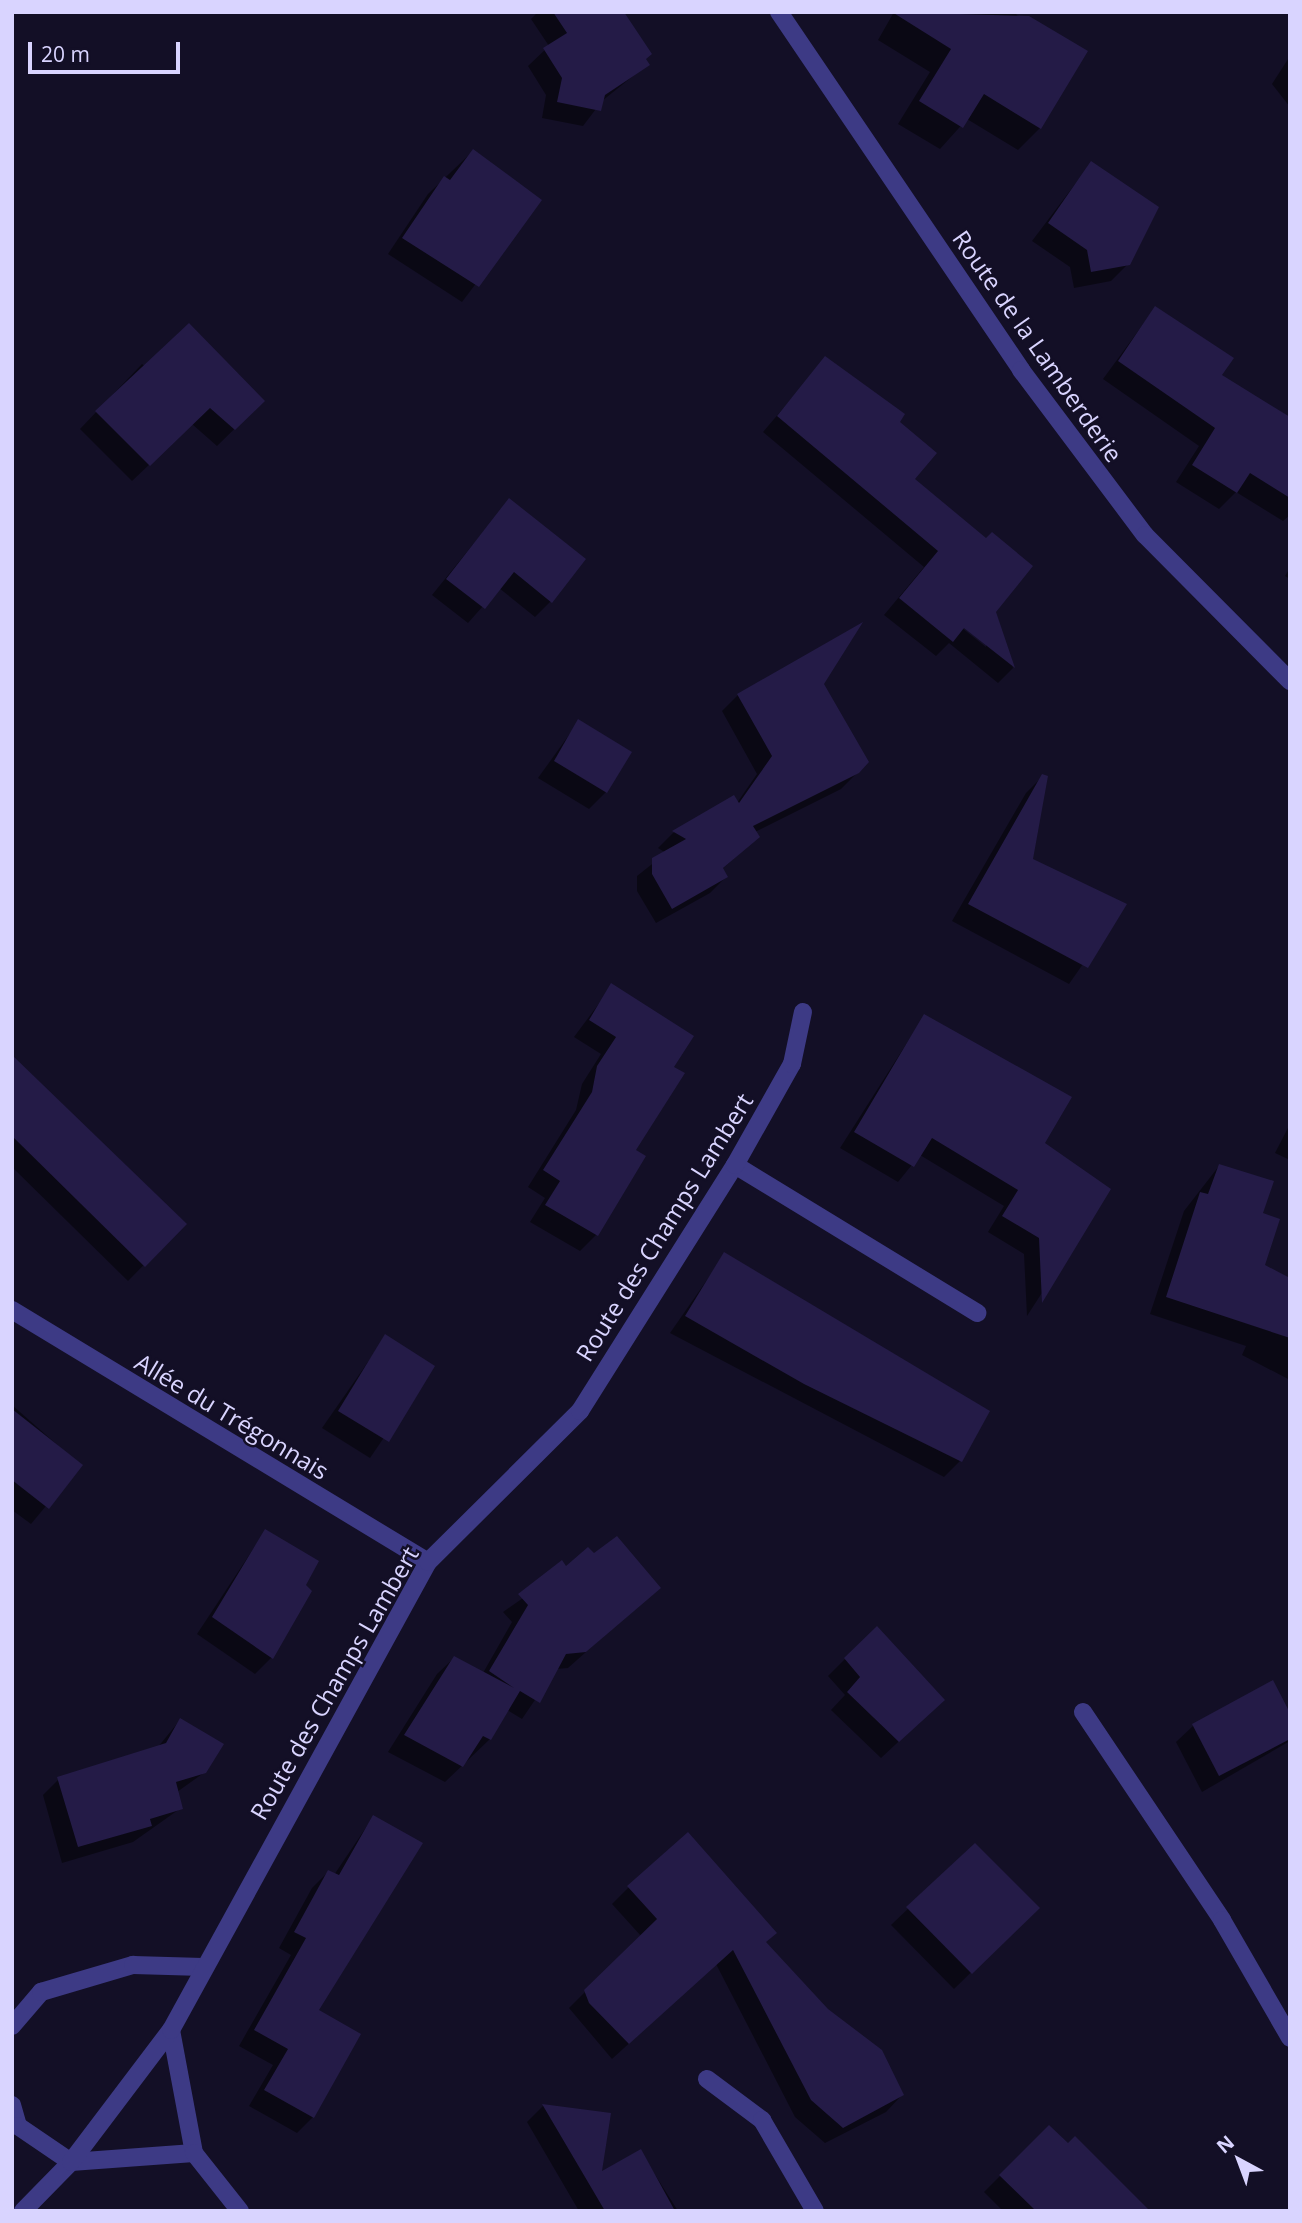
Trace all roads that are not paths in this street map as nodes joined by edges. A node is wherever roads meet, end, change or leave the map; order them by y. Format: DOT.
graph roads {
  1 [pos="779,12"];
  2 [pos="1290,681"];
  3 [pos="803,1012"];
  4 [pos="735,1165"];
  5 [pos="12,1310"];
  6 [pos="977,1313"];
  7 [pos="428,1562"];
  8 [pos="1083,1712"];
  9 [pos="203,1967"];
  10 [pos="12,2026"];
  11 [pos="171,2030"];
  12 [pos="1290,2038"];
  13 [pos="708,2079"];
  14 [pos="12,2105"];
  15 [pos="194,2153"];
  16 [pos="71,2162"];
  17 [pos="23,2211"];
  18 [pos="240,2211"];
  19 [pos="816,2211"];
  1 -- 2 [label="street, Route de la Lamberderie"];
  3 -- 4 [label="street, Route des Champs Lambert"];
  4 -- 6 [label="street"];
  4 -- 7 [label="street, Route des Champs Lambert"];
  5 -- 7 [label="street, Allée du Trégonnais"];
  7 -- 9 [label="street, Route des Champs Lambert"];
  8 -- 12 [label="street"];
  9 -- 10 [label="street"];
  9 -- 11 [label="street, Route des Champs Lambert"];
  11 -- 15 [label="street"];
  11 -- 16 [label="street, Route des Champs Lambert"];
  13 -- 19 [label="street"];
  14 -- 16 [label="street"];
  15 -- 16 [label="street"];
  15 -- 18 [label="street"];
  16 -- 17 [label="street, Route des Champs Lambert"];
}
